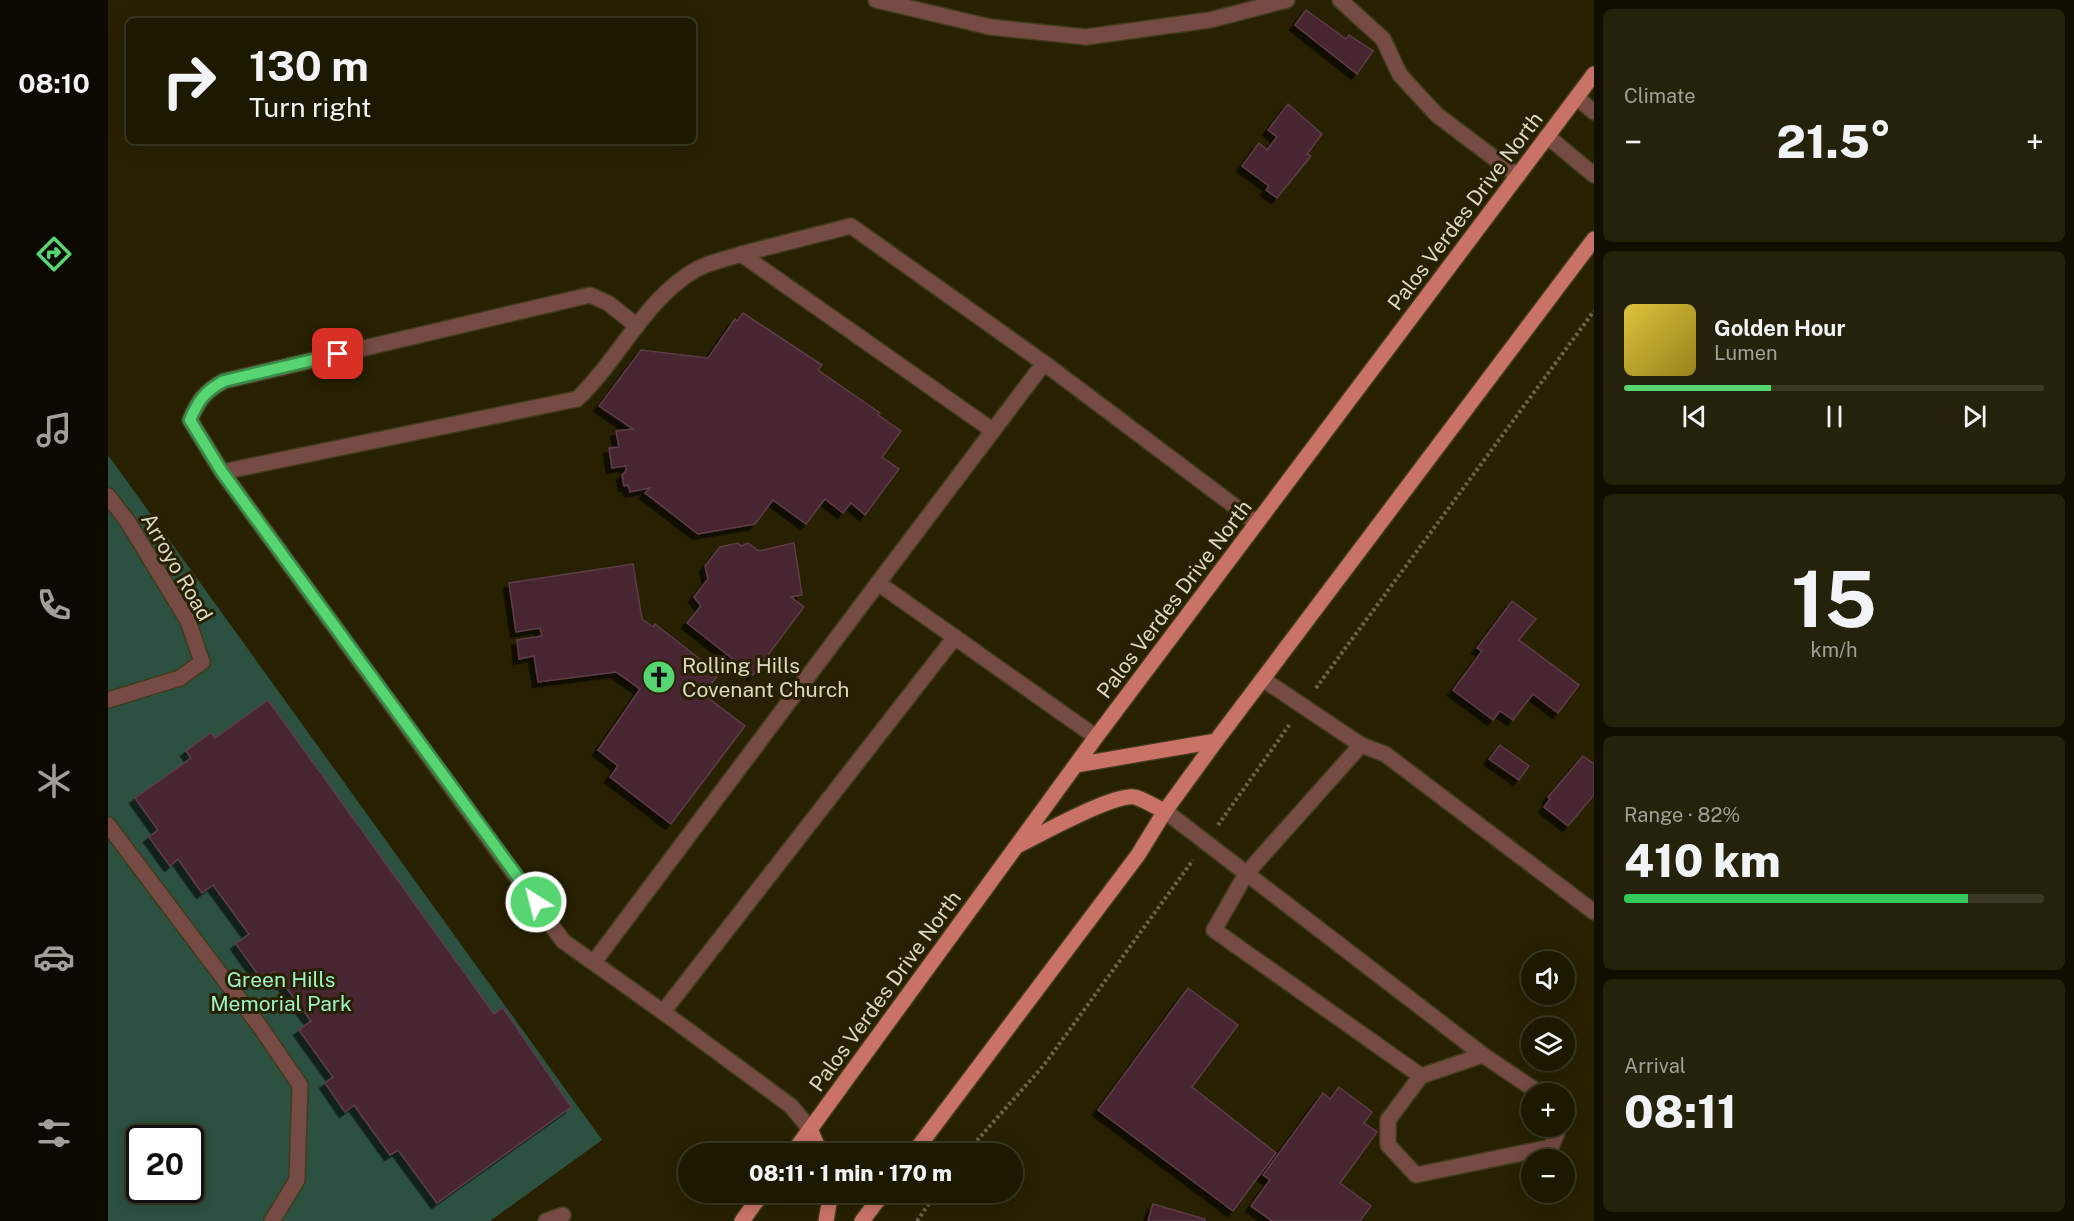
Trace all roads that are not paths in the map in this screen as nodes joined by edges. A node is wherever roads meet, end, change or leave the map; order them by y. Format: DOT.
graph roads {
  1 [pos="876,0"];
  2 [pos="1286,0"];
  3 [pos="1340,0"];
  4 [pos="1594,74"];
  5 [pos="1577,98"];
  6 [pos="1594,112"];
  7 [pos="1547,136"];
  8 [pos="1594,175"];
  9 [pos="1518,176"];
  10 [pos="1594,239"];
  11 [pos="741,254"];
  12 [pos="637,326"];
  13 [pos="1044,363"];
  14 [pos="992,430"];
  15 [pos="222,472"];
  16 [pos="108,496"];
  17 [pos="1257,524"];
  18 [pos="878,583"];
  19 [pos="955,637"];
  20 [pos="1264,680"];
  21 [pos="108,700"];
  22 [pos="1096,737"];
  23 [pos="1216,741"];
  24 [pos="1361,745"];
  25 [pos="1076,765"];
  26 [pos="1165,811"];
  27 [pos="108,825"];
  28 [pos="1017,846"];
  29 [pos="1246,874"];
  30 [pos="1594,912"];
  31 [pos="594,962"];
  32 [pos="663,1012"];
  33 [pos="1483,1055"];
  34 [pos="1421,1076"];
  35 [pos="1525,1083"];
  36 [pos="810,1129"];
  37 [pos="1555,1137"];
  38 [pos="800,1143"];
  39 [pos="816,1143"];
  40 [pos="921,1143"];
  41 [pos="755,1203"];
  42 [pos="829,1203"];
  43 [pos="876,1203"];
  44 [pos="563,1215"];
  45 [pos="272,1221"];
  46 [pos="546,1221"];
  47 [pos="742,1221"];
  48 [pos="826,1221"];
  49 [pos="862,1221"];
  1 -- 2 [label="street"];
  3 -- 9 [label="street"];
  4 -- 5 [label="main road, Palos Verdes Drive North"];
  5 -- 6 [label="street"];
  5 -- 7 [label="main road, Palos Verdes Drive North"];
  7 -- 8 [label="street"];
  7 -- 9 [label="main road, Palos Verdes Drive North"];
  9 -- 17 [label="main road, Palos Verdes Drive North"];
  10 -- 20 [label="main road"];
  11 -- 12 [label="street"];
  11 -- 13 [label="street"];
  11 -- 14 [label="street"];
  12 -- 15 [label="street"];
  12 -- 15 [label="street"];
  13 -- 14 [label="street"];
  13 -- 17 [label="street"];
  14 -- 18 [label="street"];
  15 -- 31 [label="street"];
  16 -- 21 [label="street, Arroyo Road"];
  17 -- 22 [label="main road, Palos Verdes Drive North"];
  18 -- 19 [label="street"];
  18 -- 31 [label="street"];
  19 -- 22 [label="street"];
  19 -- 32 [label="street"];
  20 -- 23 [label="main road"];
  20 -- 24 [label="street"];
  22 -- 25 [label="main road, Palos Verdes Drive North"];
  23 -- 25 [label="main road"];
  23 -- 26 [label="main road"];
  24 -- 29 [label="street"];
  24 -- 30 [label="street"];
  25 -- 28 [label="main road, Palos Verdes Drive North"];
  26 -- 28 [label="main road"];
  26 -- 29 [label="street"];
  26 -- 40 [label="main road"];
  27 -- 45 [label="street"];
  28 -- 36 [label="main road, Palos Verdes Drive North"];
  29 -- 33 [label="street"];
  29 -- 34 [label="street"];
  31 -- 32 [label="street"];
  32 -- 36 [label="street"];
  33 -- 34 [label="street"];
  33 -- 35 [label="street"];
  34 -- 37 [label="street"];
  36 -- 38 [label="main road, Palos Verdes Drive North"];
  36 -- 39 [label="main road"];
  41 -- 47 [label="main road"];
  42 -- 48 [label="main road"];
  43 -- 49 [label="main road"];
  44 -- 46 [label="street"];
}
